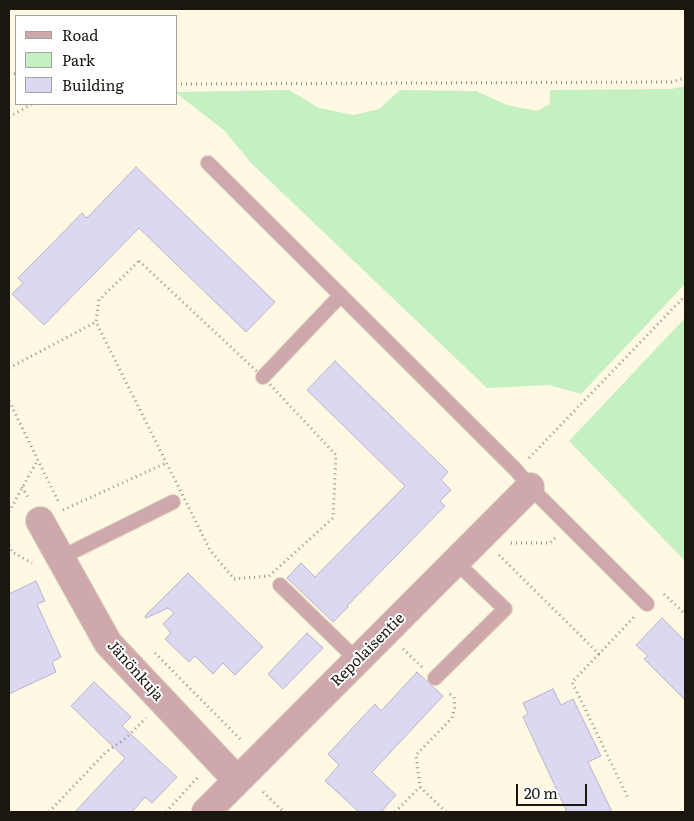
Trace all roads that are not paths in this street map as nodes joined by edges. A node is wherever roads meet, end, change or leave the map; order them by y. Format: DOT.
graph roads {
  1 [pos="208,163"];
  2 [pos="341,295"];
  3 [pos="263,377"];
  4 [pos="530,487"];
  5 [pos="173,502"];
  6 [pos="52,516"];
  7 [pos="71,552"];
  8 [pos="456,562"];
  9 [pos="280,585"];
  10 [pos="646,604"];
  11 [pos="358,661"];
  12 [pos="434,678"];
  13 [pos="247,783"];
  14 [pos="206,812"];
  1 -- 2 [label="lane"];
  2 -- 3 [label="lane"];
  2 -- 4 [label="lane"];
  4 -- 8 [label="street, Repolaisentie"];
  4 -- 10 [label="lane"];
  5 -- 7 [label="lane"];
  6 -- 7 [label="street, Jänönkuja"];
  7 -- 13 [label="street, Jänönkuja"];
  8 -- 11 [label="street, Repolaisentie"];
  8 -- 12 [label="lane"];
  9 -- 11 [label="lane"];
  11 -- 13 [label="street, Repolaisentie"];
  13 -- 14 [label="street, Repolaisentie"];
}
